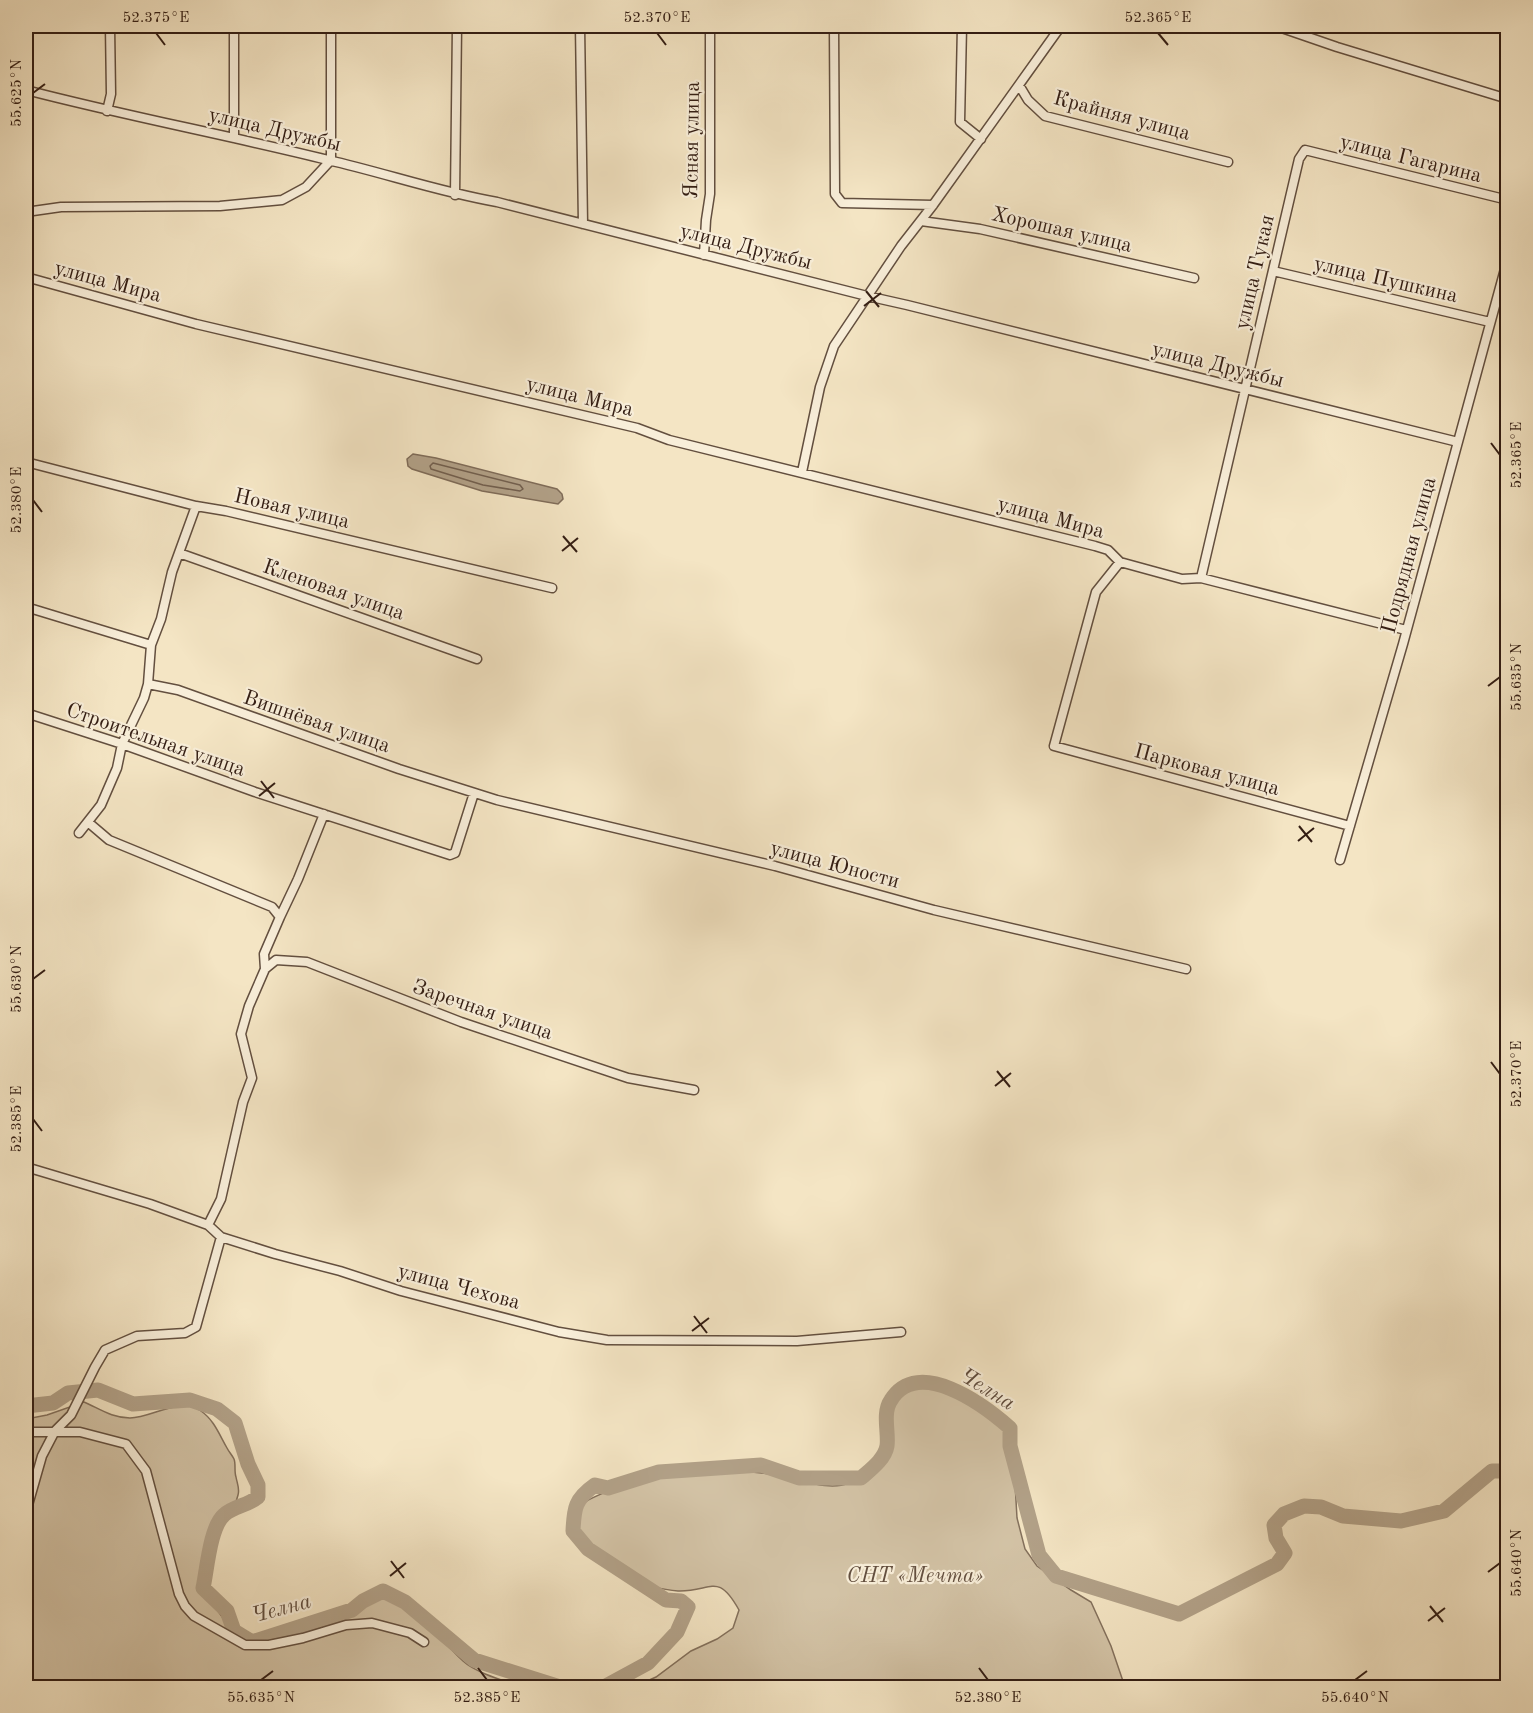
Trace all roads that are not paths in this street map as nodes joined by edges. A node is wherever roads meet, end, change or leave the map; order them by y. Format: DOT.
graph roads {
  1 [pos="110,26"];
  2 [pos="234,26"];
  3 [pos="331,26"];
  4 [pos="457,26"];
  5 [pos="580,26"];
  6 [pos="710,26"];
  7 [pos="834,26"];
  8 [pos="962,26"];
  9 [pos="1061,26"];
  10 [pos="1276,26"];
  11 [pos="1019,85"];
  12 [pos="26,90"];
  13 [pos="1508,99"];
  14 [pos="108,111"];
  15 [pos="234,138"];
  16 [pos="981,139"];
  17 [pos="1305,150"];
  18 [pos="331,160"];
  19 [pos="1228,162"];
  20 [pos="455,195"];
  21 [pos="1508,200"];
  22 [pos="933,205"];
  23 [pos="26,212"];
  24 [pos="921,221"];
  25 [pos="583,224"];
  26 [pos="704,255"];
  27 [pos="1508,258"];
  28 [pos="1273,271"];
  29 [pos="26,277"];
  30 [pos="1194,278"];
  31 [pos="867,296"];
  32 [pos="1490,322"];
  33 [pos="1245,389"];
  34 [pos="1458,442"];
  35 [pos="26,462"];
  36 [pos="802,472"];
  37 [pos="196,506"];
  38 [pos="179,553"];
  39 [pos="1120,562"];
  40 [pos="1201,578"];
  41 [pos="552,588"];
  42 [pos="26,607"];
  43 [pos="1407,630"];
  44 [pos="151,645"];
  45 [pos="477,658"];
  46 [pos="148,684"];
  47 [pos="26,713"];
  48 [pos="122,744"];
  49 [pos="474,793"];
  50 [pos="324,814"];
  51 [pos="88,823"];
  52 [pos="1350,826"];
  53 [pos="79,833"];
  54 [pos="1340,860"];
  55 [pos="280,917"];
  56 [pos="265,969"];
  57 [pos="1186,969"];
  58 [pos="694,1090"];
  59 [pos="26,1167"];
  60 [pos="208,1226"];
  61 [pos="220,1237"];
  62 [pos="901,1332"];
  63 [pos="55,1431"];
  64 [pos="26,1432"];
  65 [pos="26,1512"];
  66 [pos="424,1642"];
  1 -- 14 [label="street"];
  2 -- 15 [label="street"];
  3 -- 18 [label="street"];
  4 -- 20 [label="street"];
  5 -- 25 [label="street"];
  6 -- 26 [label="street, Ясная улица"];
  7 -- 22 [label="street"];
  8 -- 16 [label="street"];
  9 -- 11 [label="street"];
  10 -- 13 [label="street"];
  11 -- 16 [label="street"];
  11 -- 19 [label="street, Крайняя улица"];
  12 -- 14 [label="street, улица Дружбы"];
  14 -- 15 [label="street, улица Дружбы"];
  15 -- 18 [label="street, улица Дружбы"];
  16 -- 22 [label="street"];
  17 -- 21 [label="street, улица Гагарина"];
  17 -- 28 [label="street, улица Тукая"];
  18 -- 20 [label="street, улица Дружбы"];
  18 -- 23 [label="street"];
  20 -- 25 [label="street, улица Дружбы"];
  22 -- 24 [label="street"];
  24 -- 30 [label="street, Хорошая улица"];
  24 -- 31 [label="street"];
  25 -- 26 [label="street, улица Дружбы"];
  26 -- 31 [label="street, улица Дружбы"];
  27 -- 32 [label="street, Подрядная улица"];
  28 -- 32 [label="street, улица Пушкина"];
  28 -- 33 [label="street, улица Тукая"];
  29 -- 36 [label="street, улица Мира"];
  31 -- 33 [label="street, улица Дружбы"];
  31 -- 36 [label="street"];
  32 -- 34 [label="street, Подрядная улица"];
  33 -- 34 [label="street, улица Дружбы"];
  33 -- 40 [label="street, улица Тукая"];
  34 -- 43 [label="street, Подрядная улица"];
  35 -- 37 [label="street, Новая улица"];
  36 -- 39 [label="street, улица Мира"];
  37 -- 38 [label="street"];
  37 -- 41 [label="street, Новая улица"];
  38 -- 44 [label="street"];
  38 -- 45 [label="street, Кленовая улица"];
  39 -- 40 [label="street, улица Мира"];
  39 -- 52 [label="street, Парковая улица"];
  40 -- 43 [label="street, улица Мира"];
  42 -- 44 [label="street"];
  43 -- 52 [label="street, Подрядная улица"];
  44 -- 46 [label="street"];
  46 -- 48 [label="street"];
  46 -- 49 [label="street, Вишнёвая улица"];
  47 -- 48 [label="street, Строительная улица"];
  48 -- 50 [label="street, Строительная улица"];
  48 -- 51 [label="street"];
  49 -- 50 [label="street, Строительная улица"];
  49 -- 57 [label="street, улица Юности"];
  50 -- 55 [label="street"];
  51 -- 53 [label="street"];
  51 -- 55 [label="street"];
  52 -- 54 [label="street, Подрядная улица"];
  55 -- 56 [label="street"];
  56 -- 58 [label="street, Заречная улица"];
  56 -- 60 [label="street"];
  59 -- 60 [label="street, улица Чехова"];
  60 -- 61 [label="street, улица Чехова"];
  61 -- 62 [label="street, улица Чехова"];
  61 -- 63 [label="street"];
  63 -- 64 [label="street"];
  63 -- 65 [label="street"];
  63 -- 66 [label="street"];
}
